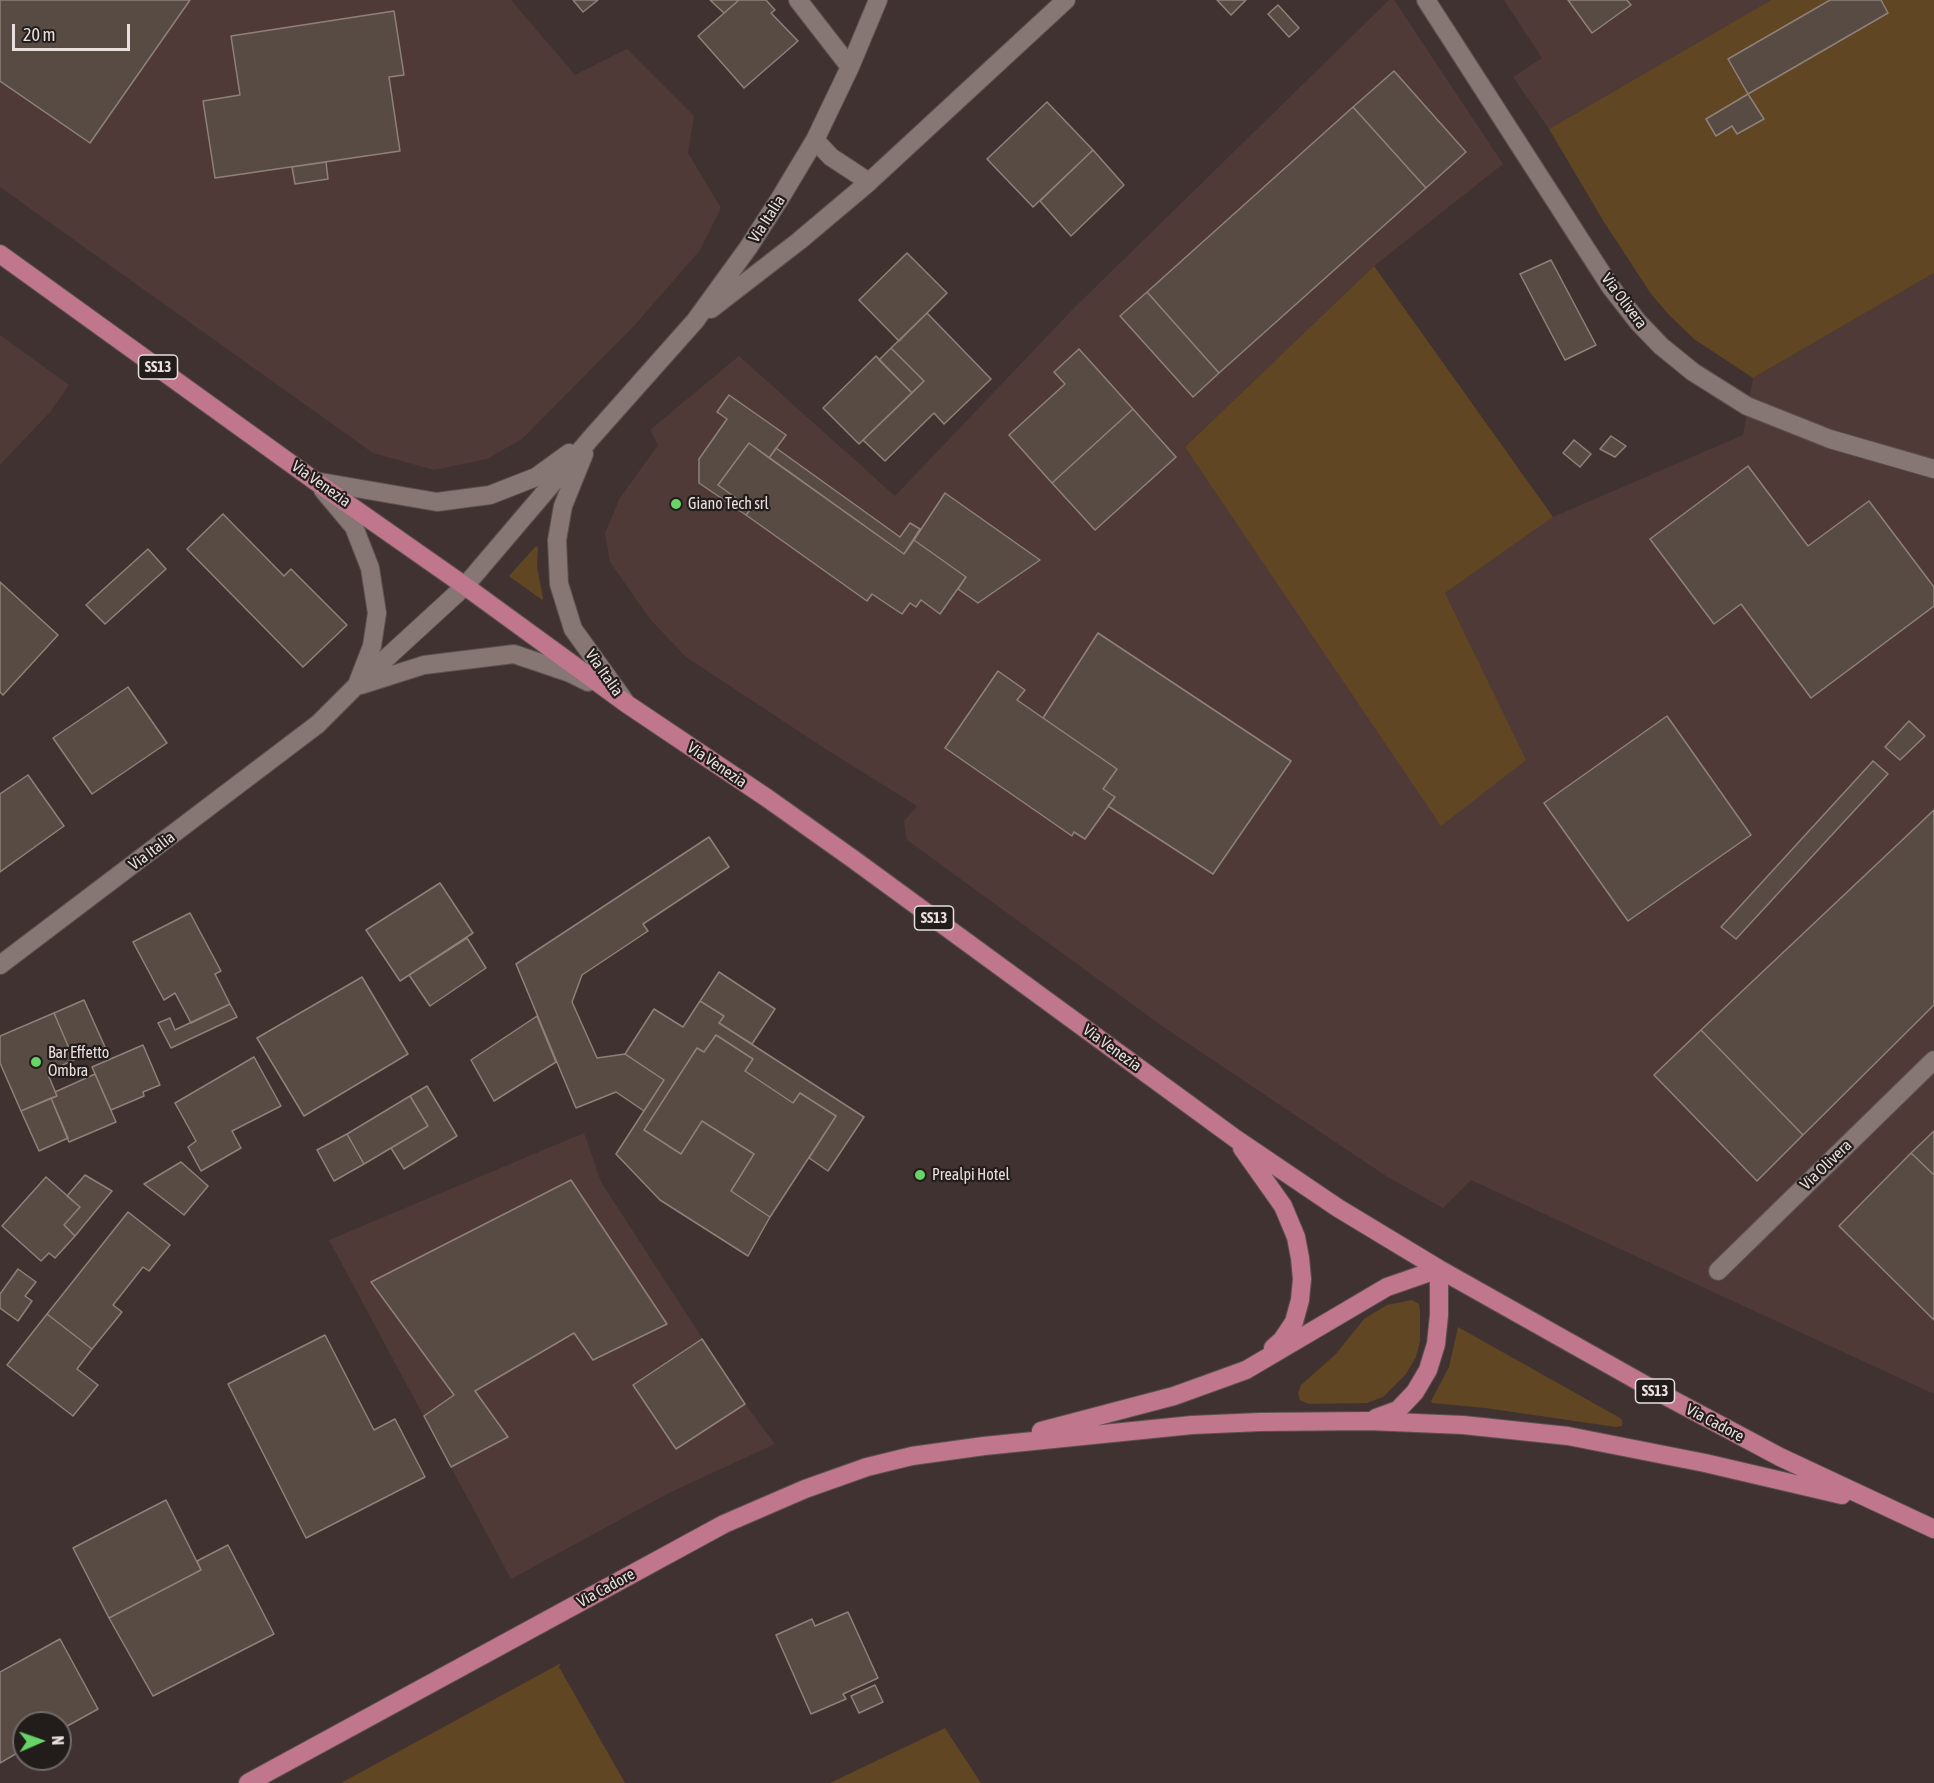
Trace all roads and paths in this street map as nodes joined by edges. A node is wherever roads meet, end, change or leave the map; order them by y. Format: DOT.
graph roads {
  1 [pos="798,0"];
  2 [pos="878,0"];
  3 [pos="1066,0"];
  4 [pos="1426,0"];
  5 [pos="850,67"];
  6 [pos="815,140"];
  7 [pos="869,182"];
  8 [pos="0,254"];
  9 [pos="693,323"];
  10 [pos="591,438"];
  11 [pos="1934,469"];
  12 [pos="315,481"];
  13 [pos="465,586"];
  14 [pos="356,686"];
  15 [pos="627,704"];
  16 [pos="0,965"];
  17 [pos="1934,1060"];
  18 [pos="1236,1139"];
  19 [pos="1439,1269"];
  20 [pos="1718,1271"];
  21 [pos="1246,1371"];
  22 [pos="1369,1421"];
  23 [pos="984,1446"];
  24 [pos="1877,1503"];
  25 [pos="1934,1529"];
  26 [pos="248,1783"];
  1 -- 5 [label="street"];
  2 -- 5 [label="street, Via Italia"];
  3 -- 7 [label="street"];
  4 -- 11 [label="street, Via Olivera"];
  5 -- 6 [label="street, Via Italia"];
  6 -- 7 [label="street"];
  6 -- 9 [label="street, Via Italia"];
  7 -- 9 [label="street"];
  8 -- 12 [label="main road, Via Venezia / SS13"];
  9 -- 10 [label="street, Via Italia"];
  10 -- 12 [label="street, Via Italia"];
  10 -- 13 [label="street, Via Italia"];
  10 -- 15 [label="street, Via Italia"];
  12 -- 13 [label="main road, Via Venezia / SS13"];
  12 -- 14 [label="street, Via Italia"];
  13 -- 14 [label="street, Via Italia"];
  13 -- 15 [label="main road, Via Venezia / SS13"];
  14 -- 15 [label="street, Via Italia"];
  14 -- 16 [label="street, Via Italia"];
  15 -- 18 [label="main road, Via Venezia / SS13"];
  17 -- 20 [label="street, Via Olivera"];
  18 -- 19 [label="main road, Via Venezia / SS13"];
  18 -- 21 [label="main road"];
  19 -- 21 [label="main road"];
  19 -- 22 [label="main road"];
  19 -- 24 [label="main road, Via Cadore / SS13"];
  21 -- 23 [label="main road"];
  22 -- 23 [label="main road"];
  22 -- 24 [label="main road"];
  23 -- 26 [label="main road, Via Cadore"];
  24 -- 25 [label="main road, Via Cadore / SS13"];
}
